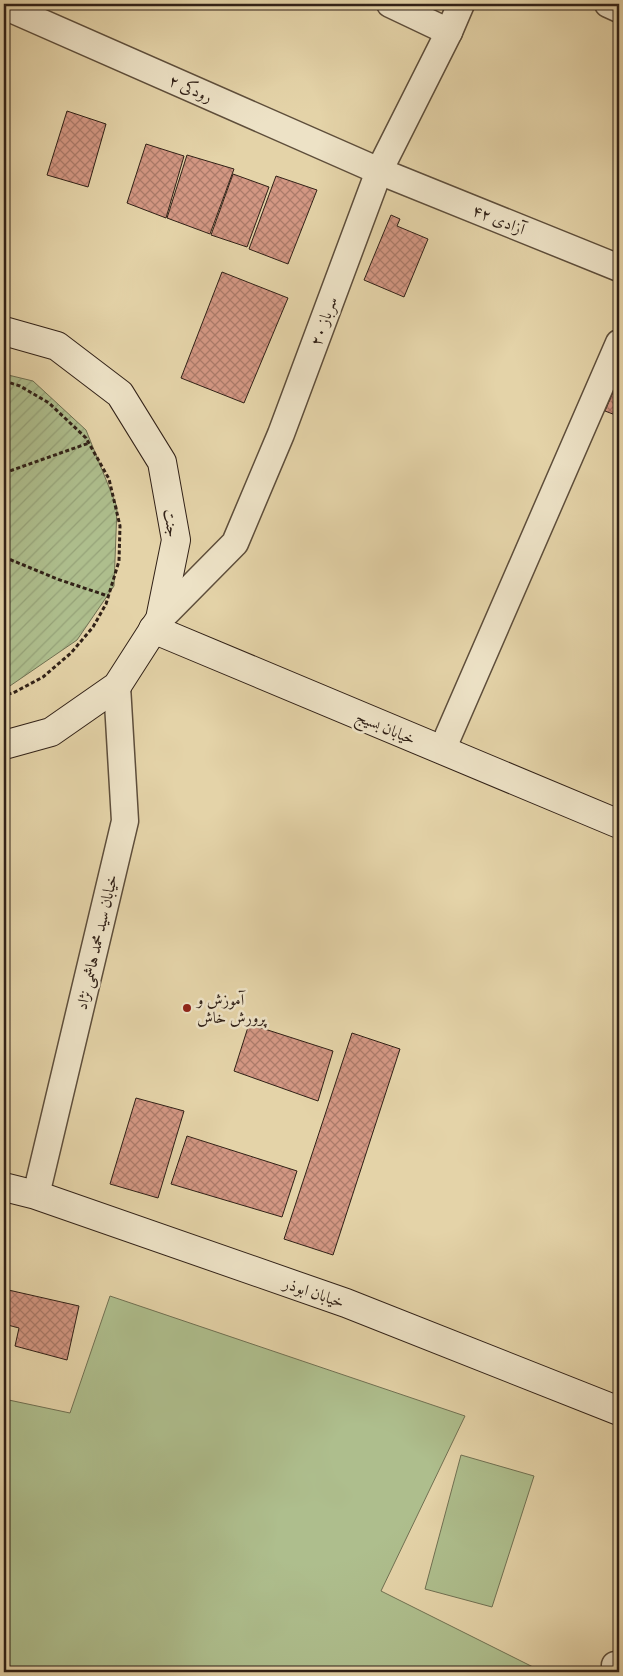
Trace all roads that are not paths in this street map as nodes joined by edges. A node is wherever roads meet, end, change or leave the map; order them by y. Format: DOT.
graph roads {
  1 [pos="390,4"];
  2 [pos="460,4"];
  3 [pos="608,4"];
  4 [pos="4,6"];
  5 [pos="619,9"];
  6 [pos="449,32"];
  7 [pos="379,171"];
  8 [pos="619,268"];
  9 [pos="4,331"];
  10 [pos="619,343"];
  11 [pos="157,624"];
  12 [pos="117,686"];
  13 [pos="4,745"];
  14 [pos="442,750"];
  15 [pos="619,824"];
  16 [pos="4,1187"];
  17 [pos="36,1195"];
  18 [pos="619,1411"];
  1 -- 6 [label="street"];
  2 -- 6 [label="street, سرباز ۲۰"];
  3 -- 5 [label="street"];
  4 -- 7 [label="street, رودکی ۲"];
  6 -- 7 [label="street, سرباز ۲۰"];
  7 -- 8 [label="street, آزادی ۴۲"];
  7 -- 11 [label="street, سرباز ۲۰"];
  9 -- 11 [label="street, جنت"];
  10 -- 14 [label="street"];
  11 -- 12 [label="street, جنت"];
  11 -- 14 [label="street, خیابان بسیج"];
  12 -- 13 [label="street, جنت"];
  12 -- 17 [label="street, خیابان سید محمد هاشمی نژاد"];
  14 -- 15 [label="street, خیابان بسیج"];
  16 -- 17 [label="street, خیابان ابوذر"];
  17 -- 18 [label="street, خیابان ابوذر"];
}
